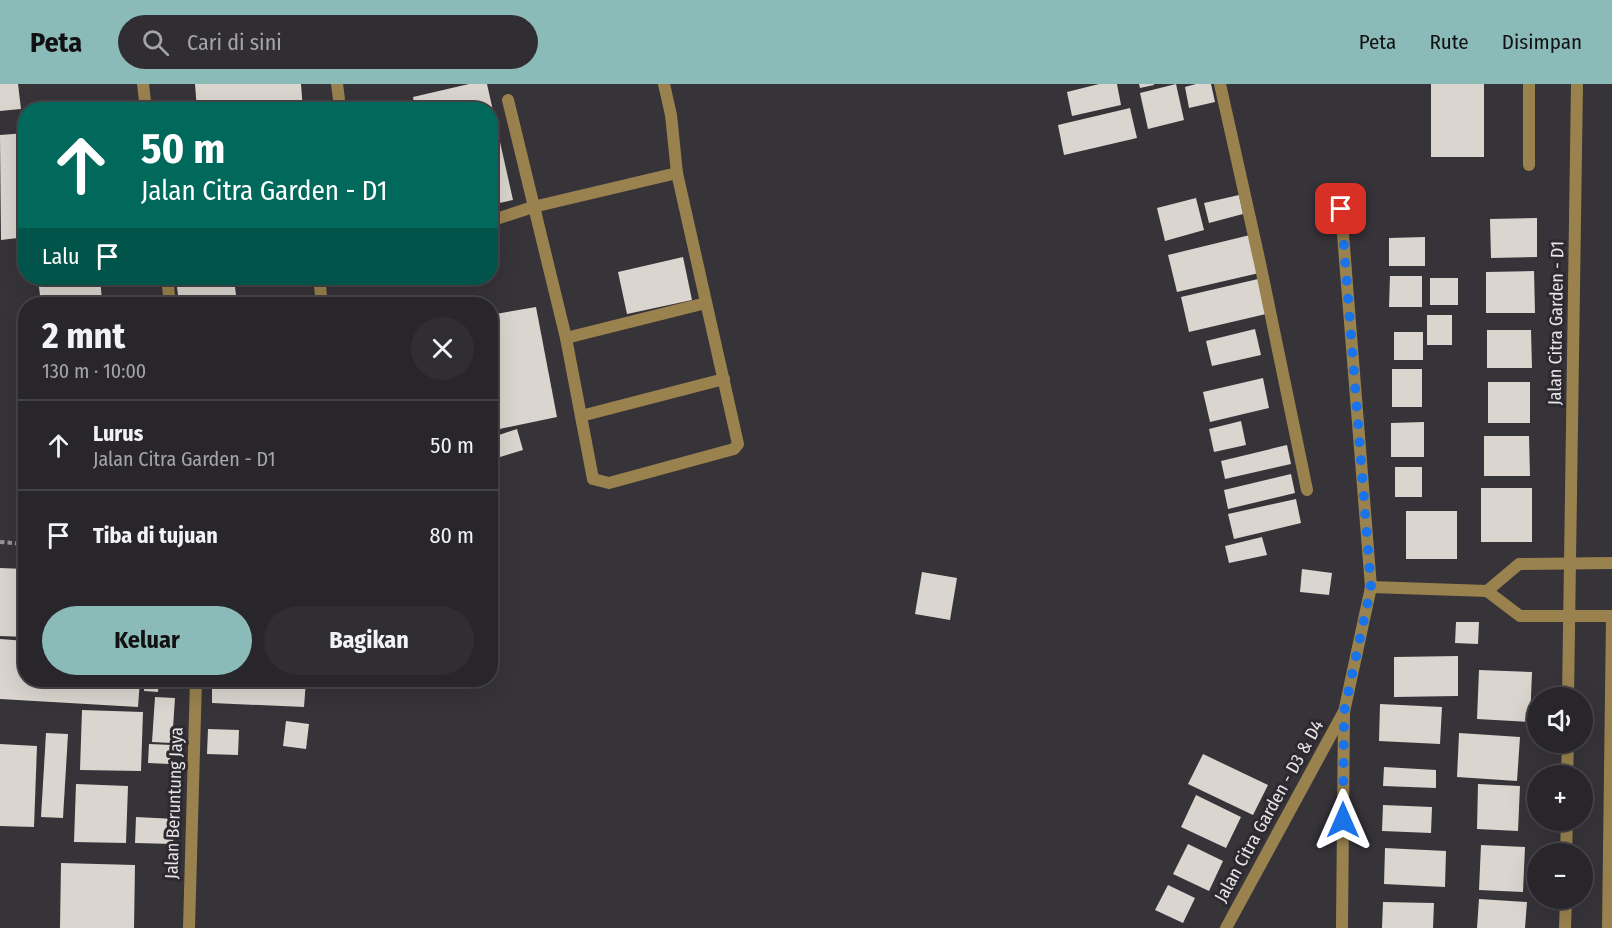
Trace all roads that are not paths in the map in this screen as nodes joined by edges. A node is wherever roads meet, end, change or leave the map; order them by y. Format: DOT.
graph roads {
  1 [pos="143,84"];
  2 [pos="337,84"];
  3 [pos="664,84"];
  4 [pos="1220,84"];
  5 [pos="1529,84"];
  6 [pos="1577,84"];
  7 [pos="339,99"];
  8 [pos="508,100"];
  9 [pos="145,102"];
  10 [pos="1529,165"];
  11 [pos="677,173"];
  12 [pos="533,207"];
  13 [pos="1341,209"];
  14 [pos="498,218"];
  15 [pos="706,303"];
  16 [pos="566,338"];
  17 [pos="724,379"];
  18 [pos="581,416"];
  19 [pos="1307,490"];
  20 [pos="1570,563"];
  21 [pos="1612,563"];
  22 [pos="1371,587"];
  23 [pos="1487,591"];
  24 [pos="1612,616"];
  25 [pos="1569,617"];
  26 [pos="196,687"];
  27 [pos="1568,687"];
  28 [pos="1344,712"];
  29 [pos="1566,909"];
  30 [pos="189,928"];
  31 [pos="1226,928"];
  32 [pos="1342,928"];
  33 [pos="1565,928"];
  34 [pos="1608,928"];
  1 -- 9 [label="street"];
  2 -- 7 [label="street"];
  3 -- 11 [label="street"];
  4 -- 19 [label="street"];
  5 -- 10 [label="street"];
  6 -- 20 [label="street, Jalan Citra Garden - D1"];
  8 -- 12 [label="street"];
  11 -- 12 [label="street"];
  11 -- 15 [label="street"];
  12 -- 14 [label="street"];
  12 -- 16 [label="street"];
  13 -- 22 [label="street"];
  15 -- 16 [label="street"];
  15 -- 17 [label="street"];
  16 -- 18 [label="street"];
  17 -- 18 [label="street"];
  17 -- 18 [label="street"];
  20 -- 21 [label="street"];
  20 -- 23 [label="street"];
  20 -- 25 [label="street, Jalan Citra Garden - D1"];
  22 -- 23 [label="street"];
  22 -- 28 [label="street"];
  23 -- 25 [label="street"];
  24 -- 25 [label="street"];
  24 -- 34 [label="street"];
  25 -- 27 [label="street, Jalan Citra Garden - D1"];
  26 -- 30 [label="street, Jalan Beruntung Jaya"];
  28 -- 31 [label="street, Jalan Citra Garden - D3 & D4"];
  28 -- 32 [label="street"];
  29 -- 33 [label="street"];
}
